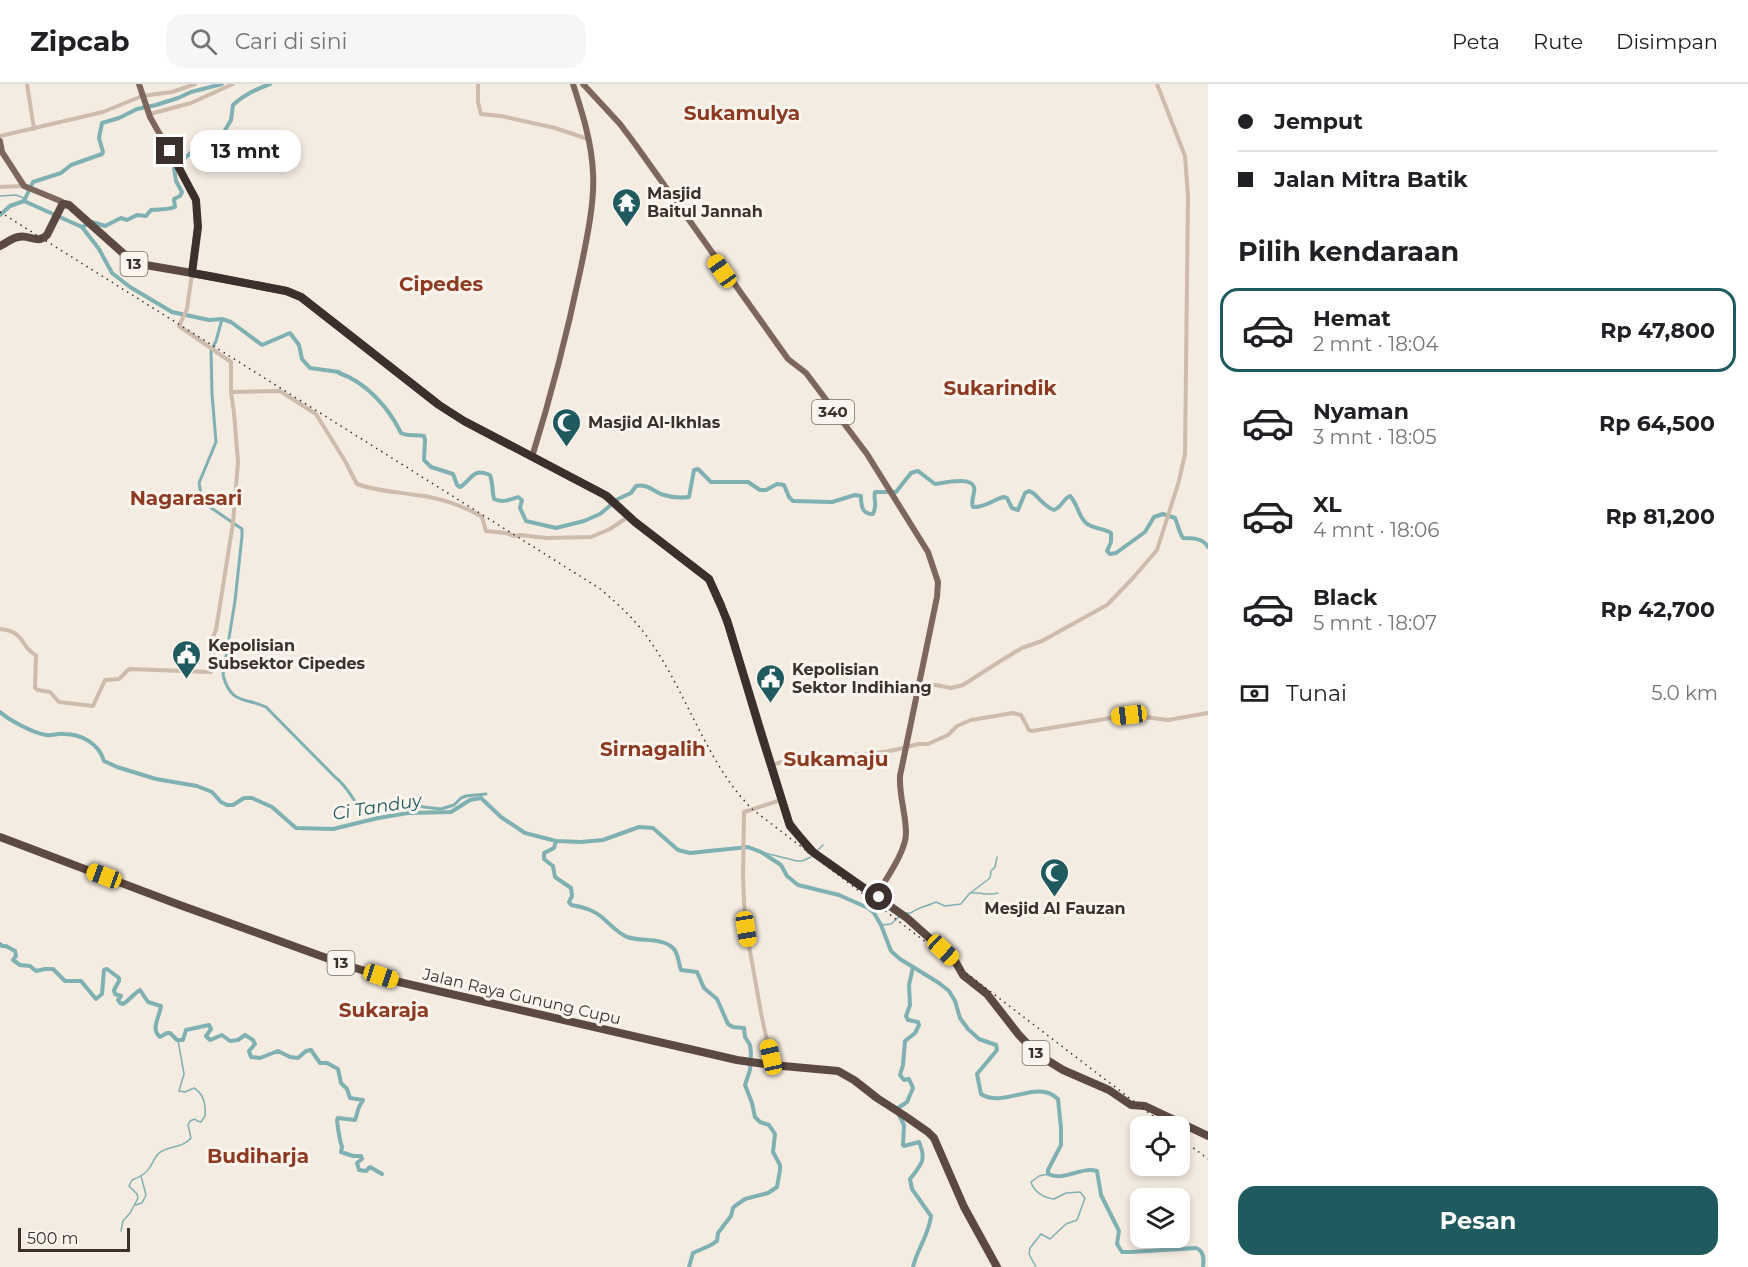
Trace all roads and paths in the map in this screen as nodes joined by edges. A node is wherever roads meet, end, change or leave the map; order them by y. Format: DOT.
graph roads {
  1 [pos="27,84"];
  2 [pos="139,84"];
  3 [pos="195,84"];
  4 [pos="233,84"];
  5 [pos="478,84"];
  6 [pos="573,84"];
  7 [pos="581,84"];
  8 [pos="1157,84"];
  9 [pos="589,93"];
  10 [pos="141,96"];
  11 [pos="579,100"];
  12 [pos="148,111"];
  13 [pos="607,111"];
  14 [pos="34,129"];
  15 [pos="0,138"];
  16 [pos="588,139"];
  17 [pos="658,178"];
  18 [pos="0,187"];
  19 [pos="28,188"];
  20 [pos="62,207"];
  21 [pos="702,242"];
  22 [pos="0,246"];
  23 [pos="192,273"];
  24 [pos="231,392"];
  25 [pos="532,454"];
  26 [pos="629,516"];
  27 [pos="0,629"];
  28 [pos="914,704"];
  29 [pos="1208,713"];
  30 [pos="904,748"];
  31 [pos="771,765"];
  32 [pos="781,800"];
  33 [pos="0,837"];
  34 [pos="876,894"];
  35 [pos="772,1065"];
  36 [pos="1208,1136"];
  37 [pos="997,1267"];
  1 -- 14 [label="street"];
  2 -- 10 [label="main road"];
  3 -- 10 [label="street"];
  4 -- 12 [label="street"];
  5 -- 16 [label="street"];
  6 -- 11 [label="main road"];
  7 -- 9 [label="main road, 340"];
  7 -- 13 [label="main road, 340"];
  8 -- 28 [label="street"];
  9 -- 11 [label="main road"];
  9 -- 13 [label="main road, 340"];
  10 -- 12 [label="main road"];
  10 -- 14 [label="street"];
  11 -- 16 [label="main road"];
  12 -- 23 [label="main road"];
  13 -- 17 [label="main road, 340"];
  13 -- 17 [label="main road, 340"];
  14 -- 15 [label="street"];
  15 -- 19 [label="main road"];
  16 -- 25 [label="main road"];
  17 -- 21 [label="main road, 340"];
  17 -- 21 [label="main road, 340"];
  18 -- 19 [label="street"];
  19 -- 20 [label="main road"];
  20 -- 22 [label="highway"];
  20 -- 23 [label="highway, 13"];
  21 -- 28 [label="main road, 340"];
  23 -- 24 [label="street"];
  23 -- 25 [label="highway, 13"];
  24 -- 26 [label="street"];
  24 -- 27 [label="street"];
  25 -- 26 [label="highway, 13"];
  26 -- 31 [label="highway, 13"];
  28 -- 30 [label="main road, 340"];
  29 -- 30 [label="street"];
  30 -- 31 [label="street"];
  30 -- 34 [label="main road, 340"];
  31 -- 32 [label="highway, 13"];
  32 -- 34 [label="highway, 13"];
  32 -- 35 [label="street"];
  33 -- 35 [label="highway, Jalan Raya Gunung Cupu / 13"];
  34 -- 36 [label="highway, 13"];
  35 -- 37 [label="highway, 13"];
}
